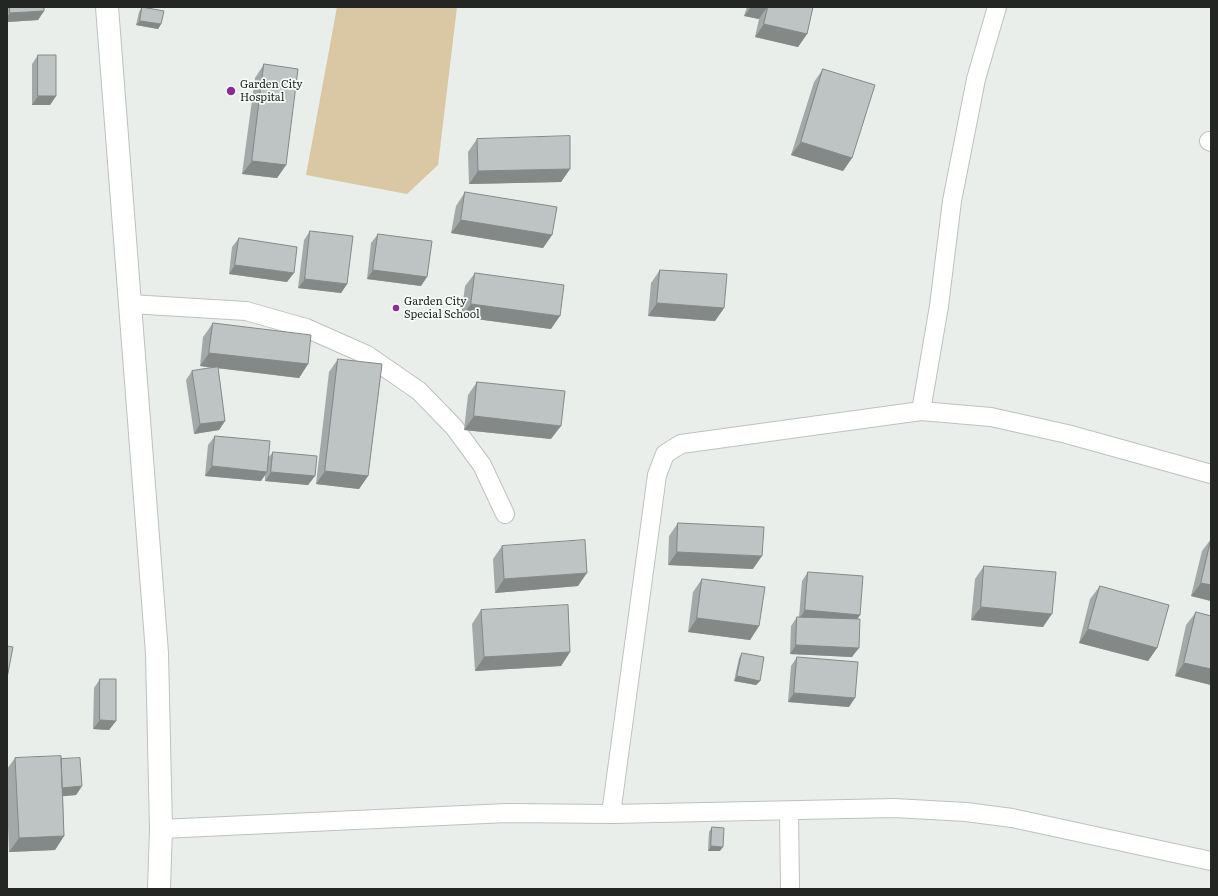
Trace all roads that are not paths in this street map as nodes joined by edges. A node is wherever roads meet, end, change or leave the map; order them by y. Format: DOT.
graph roads {
  1 [pos="108,7"];
  2 [pos="997,7"];
  3 [pos="130,304"];
  4 [pos="921,411"];
  5 [pos="1211,474"];
  6 [pos="505,514"];
  7 [pos="789,812"];
  8 [pos="611,814"];
  9 [pos="161,829"];
  10 [pos="1211,861"];
  11 [pos="159,889"];
  12 [pos="790,889"];
  1 -- 3 [label="street"];
  2 -- 4 [label="street"];
  3 -- 6 [label="street"];
  3 -- 9 [label="street"];
  4 -- 5 [label="street"];
  4 -- 8 [label="street"];
  7 -- 8 [label="street"];
  7 -- 10 [label="street"];
  7 -- 12 [label="street"];
  8 -- 9 [label="street"];
  9 -- 11 [label="street"];
}
